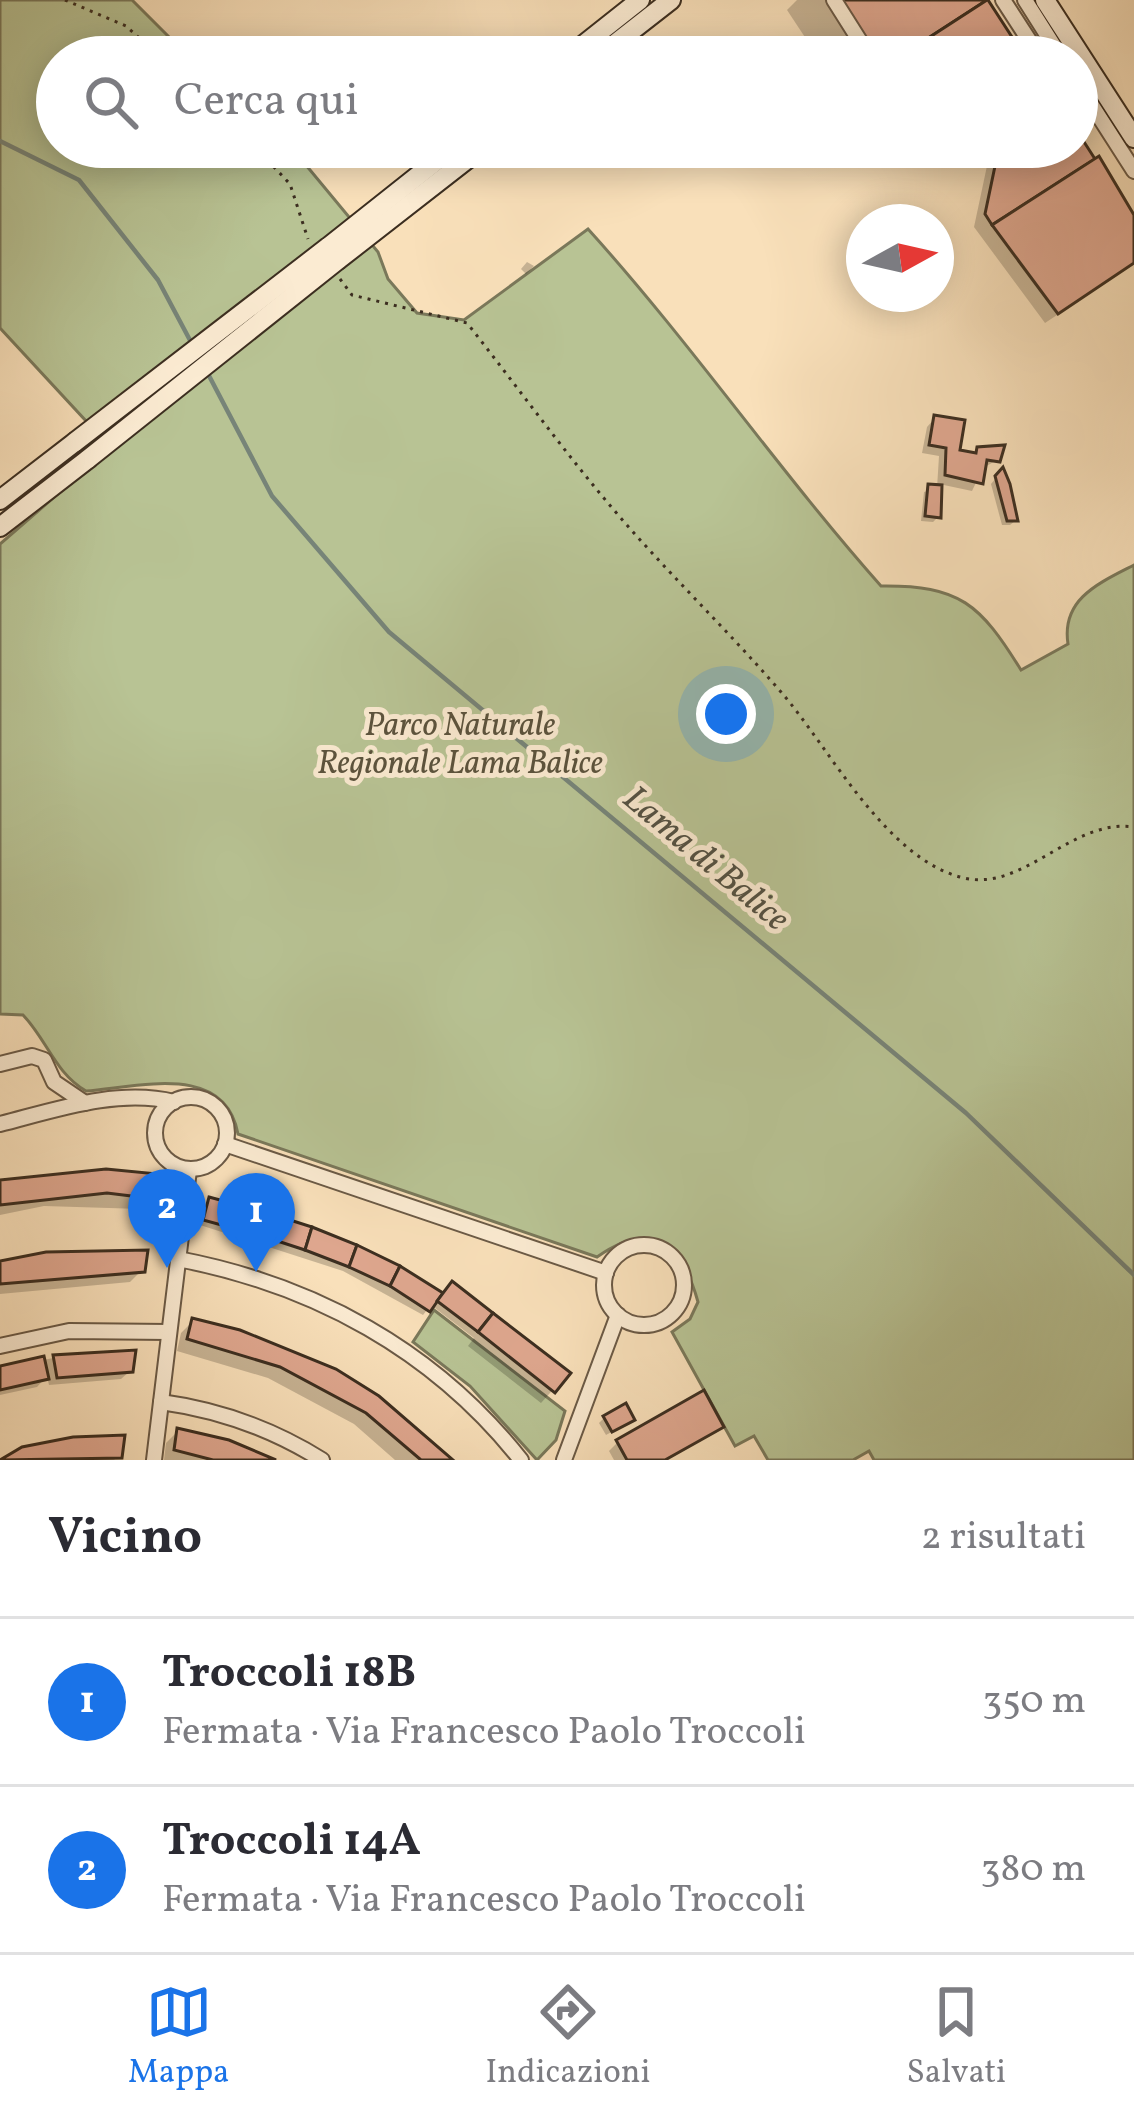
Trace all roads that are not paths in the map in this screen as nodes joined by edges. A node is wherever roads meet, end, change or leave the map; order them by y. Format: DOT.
graph roads {
  1 [pos="640,0"];
  2 [pos="671,0"];
  3 [pos="834,0"];
  4 [pos="1003,0"];
  5 [pos="1024,0"];
  6 [pos="1045,0"];
  7 [pos="595,36"];
  8 [pos="625,36"];
  9 [pos="857,36"];
  10 [pos="1026,36"];
  11 [pos="1054,36"];
  12 [pos="1061,36"];
  13 [pos="1098,91"];
  14 [pos="1098,115"];
  15 [pos="1134,138"];
  16 [pos="430,168"];
  17 [pos="452,168"];
  18 [pos="1134,171"];
  19 [pos="328,256"];
  20 [pos="0,500"];
  21 [pos="0,527"];
  22 [pos="0,1064"];
  23 [pos="174,1102"];
  24 [pos="85,1103"];
  25 [pos="0,1124"];
  26 [pos="225,1144"];
  27 [pos="189,1170"];
  28 [pos="178,1258"];
  29 [pos="606,1273"];
  30 [pos="618,1315"];
  31 [pos="169,1332"];
  32 [pos="0,1346"];
  33 [pos="160,1402"];
  34 [pos="154,1460"];
  35 [pos="322,1460"];
  36 [pos="521,1460"];
  37 [pos="564,1460"];
  1 -- 7 [label="main road"];
  2 -- 8 [label="main road"];
  3 -- 9 [label="street"];
  4 -- 10 [label="street"];
  5 -- 11 [label="street"];
  6 -- 12 [label="main road"];
  13 -- 15 [label="main road"];
  14 -- 18 [label="street"];
  16 -- 19 [label="main road"];
  17 -- 19 [label="main road"];
  19 -- 20 [label="main road, bridge"];
  19 -- 21 [label="main road, bridge"];
  22 -- 24 [label="street"];
  23 -- 24 [label="street"];
  23 -- 26 [label="street"];
  23 -- 27 [label="street"];
  24 -- 25 [label="street"];
  26 -- 27 [label="street"];
  26 -- 29 [label="street"];
  27 -- 28 [label="street"];
  28 -- 31 [label="street"];
  28 -- 36 [label="street"];
  29 -- 30 [label="street"];
  29 -- 30 [label="street"];
  30 -- 37 [label="street"];
  31 -- 32 [label="street"];
  31 -- 33 [label="street"];
  33 -- 34 [label="street"];
  33 -- 35 [label="street"];
}
